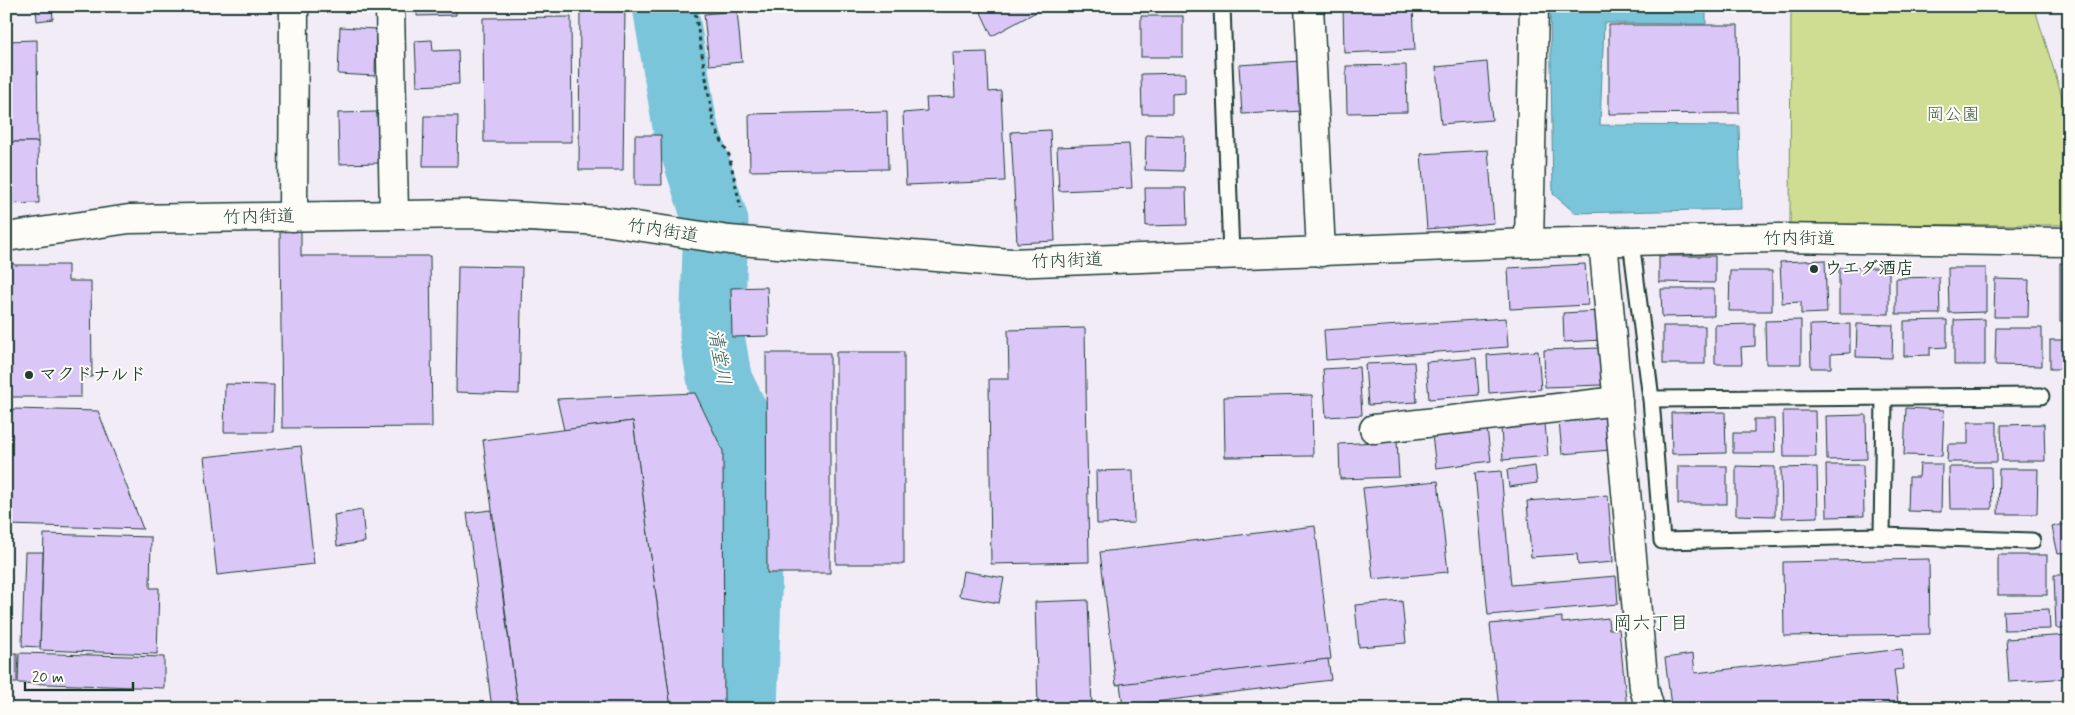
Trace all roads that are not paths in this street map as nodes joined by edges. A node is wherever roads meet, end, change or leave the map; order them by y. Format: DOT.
graph roads {
  1 [pos="294,6"];
  2 [pos="390,6"];
  3 [pos="1222,6"];
  4 [pos="1309,6"];
  5 [pos="1534,6"];
  6 [pos="394,215"];
  7 [pos="293,217"];
  8 [pos="6,237"];
  9 [pos="1603,241"];
  10 [pos="1631,241"];
  11 [pos="2069,242"];
  12 [pos="1530,243"];
  13 [pos="1321,252"];
  14 [pos="1231,255"];
  15 [pos="2041,396"];
  16 [pos="1884,397"];
  17 [pos="1651,400"];
  18 [pos="1618,401"];
  19 [pos="1374,429"];
  20 [pos="1882,536"];
  21 [pos="2032,541"];
  22 [pos="1650,709"];
  1 -- 7 [label="street"];
  2 -- 6 [label="street"];
  3 -- 14 [label="lane"];
  4 -- 13 [label="street"];
  5 -- 12 [label="street"];
  6 -- 7 [label="street, 竹内街道"];
  6 -- 14 [label="street, 竹内街道"];
  7 -- 8 [label="street, 竹内街道"];
  9 -- 10 [label="street, 竹内街道"];
  9 -- 12 [label="street, 竹内街道"];
  9 -- 18 [label="street"];
  10 -- 11 [label="street, 竹内街道"];
  10 -- 17 [label="lane"];
  12 -- 13 [label="street, 竹内街道"];
  13 -- 14 [label="street, 竹内街道"];
  15 -- 16 [label="lane"];
  16 -- 17 [label="lane"];
  16 -- 20 [label="lane"];
  17 -- 20 [label="lane"];
  18 -- 19 [label="street"];
  18 -- 22 [label="street"];
  20 -- 21 [label="lane"];
}
